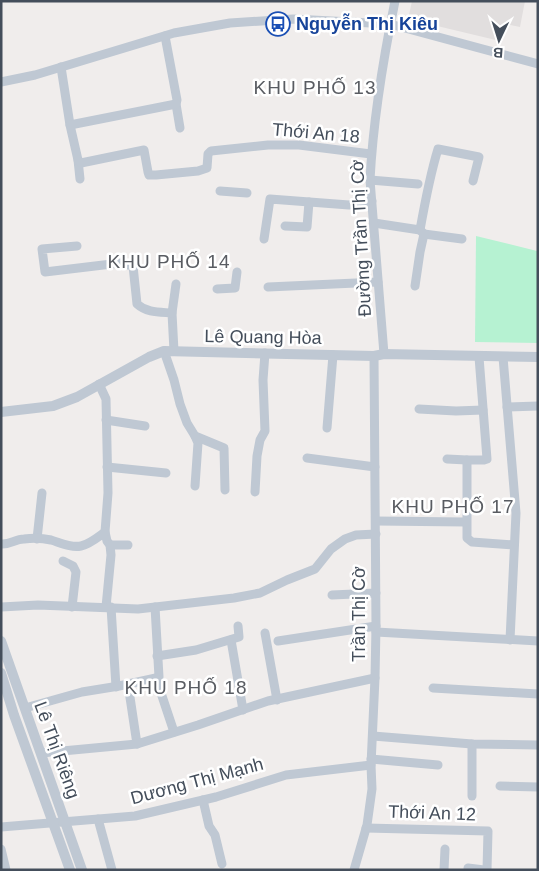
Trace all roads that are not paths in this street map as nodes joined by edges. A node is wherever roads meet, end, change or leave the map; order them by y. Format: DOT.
graph roads {
  1 [pos="395,1"];
  2 [pos="390,24"];
  3 [pos="165,36"];
  4 [pos="538,64"];
  5 [pos="61,67"];
  6 [pos="1,82"];
  7 [pos="176,104"];
  8 [pos="70,125"];
  9 [pos="180,128"];
  10 [pos="371,154"];
  11 [pos="78,160"];
  12 [pos="80,179"];
  13 [pos="370,180"];
  14 [pos="473,181"];
  15 [pos="418,184"];
  16 [pos="220,191"];
  17 [pos="247,193"];
  18 [pos="372,201"];
  19 [pos="309,202"];
  20 [pos="374,223"];
  21 [pos="285,226"];
  22 [pos="422,232"];
  23 [pos="264,239"];
  24 [pos="462,239"];
  25 [pos="77,246"];
  26 [pos="237,272"];
  27 [pos="378,282"];
  28 [pos="176,284"];
  29 [pos="415,286"];
  30 [pos="268,287"];
  31 [pos="217,289"];
  32 [pos="172,313"];
  33 [pos="169,351"];
  34 [pos="265,353"];
  35 [pos="333,355"];
  36 [pos="379,355"];
  37 [pos="479,357"];
  38 [pos="503,357"];
  39 [pos="538,357"];
  40 [pos="100,384"];
  41 [pos="538,406"];
  42 [pos="507,407"];
  43 [pos="419,409"];
  44 [pos="483,410"];
  45 [pos="1,412"];
  46 [pos="106,420"];
  47 [pos="144,426"];
  48 [pos="327,428"];
  49 [pos="195,436"];
  50 [pos="307,458"];
  51 [pos="447,460"];
  52 [pos="467,460"];
  53 [pos="375,467"];
  54 [pos="107,468"];
  55 [pos="166,473"];
  56 [pos="194,486"];
  57 [pos="225,490"];
  58 [pos="255,492"];
  59 [pos="42,493"];
  60 [pos="376,521"];
  61 [pos="466,522"];
  62 [pos="105,532"];
  63 [pos="376,534"];
  64 [pos="37,539"];
  65 [pos="1,544"];
  66 [pos="110,544"];
  67 [pos="514,544"];
  68 [pos="128,545"];
  69 [pos="63,561"];
  70 [pos="376,593"];
  71 [pos="332,595"];
  72 [pos="1,607"];
  73 [pos="72,607"];
  74 [pos="109,607"];
  75 [pos="154,607"];
  76 [pos="238,626"];
  77 [pos="376,629"];
  78 [pos="265,633"];
  79 [pos="231,640"];
  80 [pos="510,640"];
  81 [pos="1,641"];
  82 [pos="278,641"];
  83 [pos="538,641"];
  84 [pos="157,656"];
  85 [pos="1,673"];
  86 [pos="156,678"];
  87 [pos="376,678"];
  88 [pos="128,684"];
  89 [pos="116,687"];
  90 [pos="433,688"];
  91 [pos="538,694"];
  92 [pos="277,700"];
  93 [pos="25,708"];
  94 [pos="243,710"];
  95 [pos="174,732"];
  96 [pos="373,736"];
  97 [pos="137,744"];
  98 [pos="472,744"];
  99 [pos="538,745"];
  100 [pos="41,753"];
  101 [pos="371,762"];
  102 [pos="438,765"];
  103 [pos="500,786"];
  104 [pos="538,787"];
  105 [pos="472,796"];
  106 [pos="203,800"];
  107 [pos="98,819"];
  108 [pos="66,822"];
  109 [pos="54,823"];
  110 [pos="1,828"];
  111 [pos="366,828"];
  112 [pos="446,849"];
  113 [pos="1,850"];
  114 [pos="222,864"];
  115 [pos="468,868"];
  116 [pos="6,870"];
  117 [pos="70,870"];
  118 [pos="82,870"];
  119 [pos="112,870"];
  120 [pos="354,870"];
  121 [pos="444,870"];
  122 [pos="485,870"];
  1 -- 2 [label="street, Đường Trần Thị Cờ"];
  2 -- 3 [label="street"];
  2 -- 4 [label="street"];
  2 -- 10 [label="street, Đường Trần Thị Cờ"];
  3 -- 5 [label="street"];
  3 -- 7 [label="street"];
  5 -- 6 [label="street"];
  5 -- 8 [label="street"];
  7 -- 8 [label="street"];
  7 -- 9 [label="street"];
  8 -- 11 [label="street"];
  10 -- 11 [label="street, Thới An 18"];
  10 -- 13 [label="street, Đường Trần Thị Cờ"];
  11 -- 12 [label="street"];
  13 -- 15 [label="street"];
  13 -- 18 [label="street, Đường Trần Thị Cờ"];
  14 -- 22 [label="street"];
  16 -- 17 [label="street"];
  18 -- 19 [label="street"];
  18 -- 20 [label="street, Đường Trần Thị Cờ"];
  19 -- 21 [label="street"];
  19 -- 23 [label="street"];
  20 -- 22 [label="street"];
  20 -- 27 [label="street, Đường Trần Thị Cờ"];
  22 -- 24 [label="street"];
  22 -- 29 [label="street"];
  25 -- 32 [label="street"];
  26 -- 31 [label="street"];
  27 -- 30 [label="street"];
  27 -- 36 [label="street, Đường Trần Thị Cờ"];
  28 -- 32 [label="street"];
  32 -- 33 [label="street"];
  33 -- 34 [label="street, Lê Quang Hòa"];
  33 -- 40 [label="street, Lê Quang Hòa"];
  33 -- 49 [label="street"];
  34 -- 35 [label="street, Lê Quang Hòa"];
  34 -- 58 [label="street"];
  35 -- 36 [label="street, Lê Quang Hòa"];
  35 -- 48 [label="street"];
  36 -- 37 [label="street, Lê Quang Hòa"];
  36 -- 53 [label="street, Trần Thị Cờ"];
  37 -- 38 [label="street, Lê Quang Hòa"];
  37 -- 44 [label="street"];
  38 -- 39 [label="street, Lê Quang Hòa"];
  38 -- 42 [label="street"];
  40 -- 45 [label="street, Lê Quang Hòa"];
  40 -- 46 [label="street"];
  41 -- 42 [label="street"];
  42 -- 67 [label="street"];
  43 -- 44 [label="street"];
  44 -- 52 [label="street"];
  46 -- 47 [label="street"];
  46 -- 54 [label="street"];
  49 -- 56 [label="street"];
  49 -- 57 [label="street"];
  50 -- 53 [label="street"];
  51 -- 52 [label="street"];
  52 -- 61 [label="street"];
  53 -- 60 [label="street, Trần Thị Cờ"];
  54 -- 55 [label="street"];
  54 -- 62 [label="street"];
  59 -- 64 [label="street"];
  60 -- 61 [label="street"];
  60 -- 63 [label="street, Trần Thị Cờ"];
  61 -- 67 [label="street"];
  62 -- 64 [label="street"];
  62 -- 66 [label="street"];
  63 -- 70 [label="street, Trần Thị Cờ"];
  63 -- 75 [label="street"];
  64 -- 65 [label="street"];
  66 -- 68 [label="street"];
  66 -- 74 [label="street"];
  67 -- 80 [label="street"];
  69 -- 73 [label="street"];
  70 -- 71 [label="street"];
  70 -- 77 [label="street, Trần Thị Cờ"];
  72 -- 73 [label="street"];
  73 -- 74 [label="street"];
  74 -- 75 [label="street"];
  74 -- 89 [label="street"];
  75 -- 84 [label="street"];
  76 -- 79 [label="street"];
  77 -- 80 [label="street"];
  77 -- 82 [label="street"];
  77 -- 87 [label="street, Trần Thị Cờ"];
  78 -- 92 [label="street"];
  79 -- 84 [label="street"];
  79 -- 94 [label="street"];
  80 -- 83 [label="street"];
  81 -- 93 [label="street, Lê Thị Riêng"];
  84 -- 86 [label="street"];
  85 -- 109 [label="street, Lê Thị Riêng"];
  86 -- 88 [label="street"];
  86 -- 95 [label="street"];
  87 -- 92 [label="street"];
  87 -- 96 [label="street, Trần Thị Cờ"];
  88 -- 89 [label="street"];
  88 -- 97 [label="street"];
  89 -- 93 [label="street"];
  90 -- 91 [label="street"];
  92 -- 94 [label="street"];
  93 -- 100 [label="street, Lê Thị Riêng"];
  94 -- 95 [label="street"];
  95 -- 97 [label="street"];
  96 -- 98 [label="street"];
  96 -- 101 [label="street, Trần Thị Cờ"];
  97 -- 100 [label="street"];
  98 -- 99 [label="street"];
  98 -- 105 [label="street"];
  100 -- 108 [label="street, Lê Thị Riêng"];
  101 -- 102 [label="street, Dương Thị Mạnh"];
  101 -- 106 [label="street, Dương Thị Mạnh"];
  101 -- 111 [label="street, Trần Thị Cờ"];
  103 -- 104 [label="street"];
  106 -- 107 [label="street, Dương Thị Mạnh"];
  106 -- 114 [label="street"];
  107 -- 108 [label="street, Dương Thị Mạnh"];
  107 -- 119 [label="street"];
  108 -- 109 [label="street, Dương Thị Mạnh"];
  108 -- 118 [label="street, Lê Thị Riêng"];
  109 -- 110 [label="street, Dương Thị Mạnh"];
  109 -- 117 [label="street, Lê Thị Riêng"];
  111 -- 120 [label="street, Trần Thị Cờ"];
  111 -- 122 [label="street, Thới An 12"];
  112 -- 121 [label="street"];
  113 -- 116 [label="street"];
  115 -- 122 [label="street, Thới An 12"];
}
